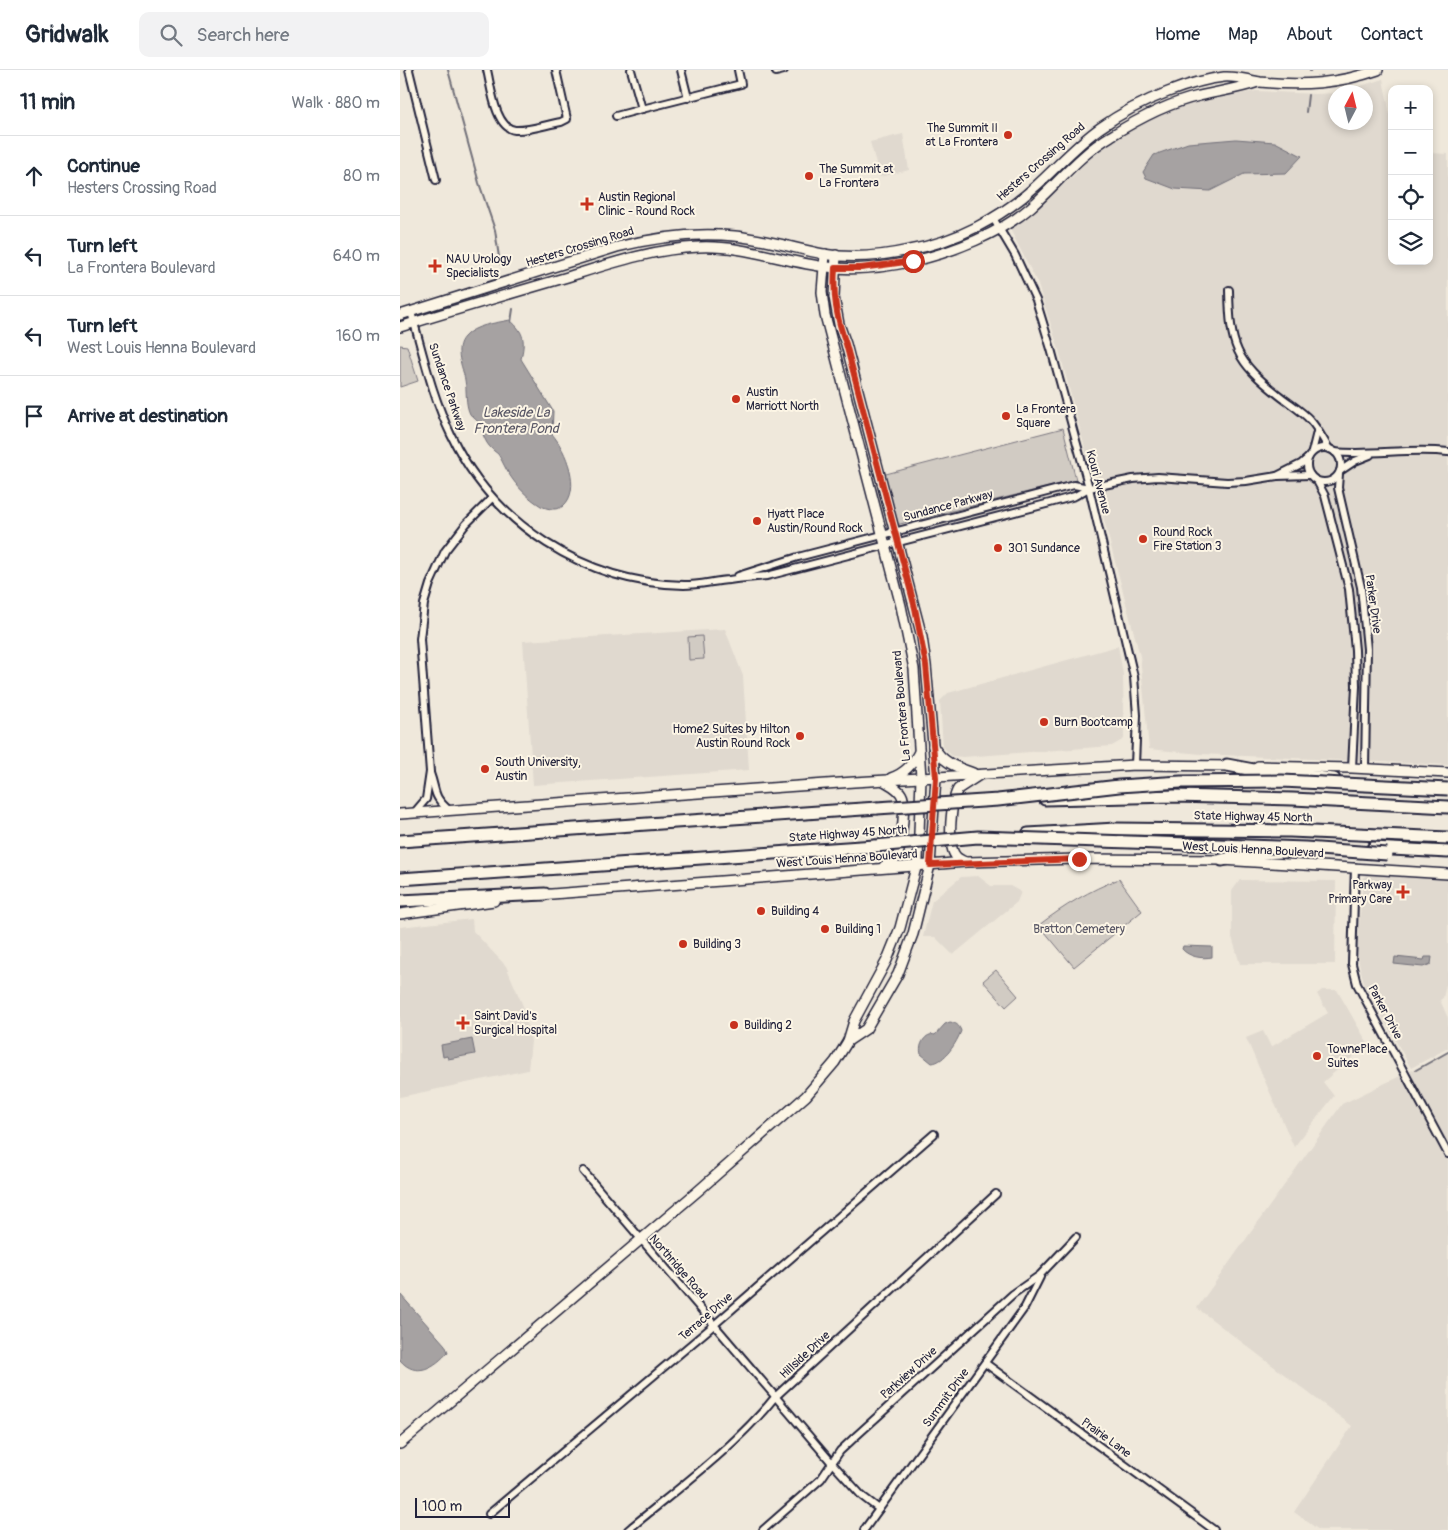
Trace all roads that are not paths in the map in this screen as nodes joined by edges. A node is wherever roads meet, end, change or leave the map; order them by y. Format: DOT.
graph roads {
  1 [pos="409,70"];
  2 [pos="487,70"];
  3 [pos="556,70"];
  4 [pos="631,70"];
  5 [pos="681,70"];
  6 [pos="738,70"];
  7 [pos="784,70"];
  8 [pos="1378,70"];
  9 [pos="776,72"];
  10 [pos="1244,78"];
  11 [pos="688,98"];
  12 [pos="642,109"];
  13 [pos="616,116"];
  14 [pos="436,180"];
  15 [pos="993,218"];
  16 [pos="998,228"];
  17 [pos="825,254"];
  18 [pos="836,255"];
  19 [pos="824,267"];
  20 [pos="835,268"];
  21 [pos="1229,290"];
  22 [pos="411,312"];
  23 [pos="400,316"];
  24 [pos="414,323"];
  25 [pos="400,327"];
  26 [pos="1317,432"];
  27 [pos="1332,450"];
  28 [pos="1448,452"];
  29 [pos="1376,453"];
  30 [pos="1311,455"];
  31 [pos="1340,473"];
  32 [pos="1277,476"];
  33 [pos="1310,476"];
  34 [pos="1317,481"];
  35 [pos="1088,488"];
  36 [pos="492,498"];
  37 [pos="894,532"];
  38 [pos="883,535"];
  39 [pos="897,544"];
  40 [pos="886,547"];
  41 [pos="1351,547"];
  42 [pos="1340,550"];
  43 [pos="727,580"];
  44 [pos="1355,650"];
  45 [pos="1367,650"];
  46 [pos="933,745"];
  47 [pos="919,752"];
  48 [pos="1135,765"];
  49 [pos="1227,766"];
  50 [pos="1352,768"];
  51 [pos="1365,769"];
  52 [pos="430,772"];
  53 [pos="1448,773"];
  54 [pos="981,775"];
  55 [pos="921,778"];
  56 [pos="936,778"];
  57 [pos="884,781"];
  58 [pos="1448,789"];
  59 [pos="998,800"];
  60 [pos="1448,807"];
  61 [pos="450,810"];
  62 [pos="414,813"];
  63 [pos="400,814"];
  64 [pos="978,837"];
  65 [pos="1448,838"];
  66 [pos="400,841"];
  67 [pos="1448,852"];
  68 [pos="1448,858"];
  69 [pos="1222,860"];
  70 [pos="966,862"];
  71 [pos="930,865"];
  72 [pos="915,866"];
  73 [pos="1355,867"];
  74 [pos="881,868"];
  75 [pos="1448,874"];
  76 [pos="400,879"];
  77 [pos="545,894"];
  78 [pos="400,901"];
  79 [pos="400,914"];
  80 [pos="887,960"];
  81 [pos="901,965"];
  82 [pos="848,1041"];
  83 [pos="934,1134"];
  84 [pos="1448,1154"];
  85 [pos="583,1170"];
  86 [pos="996,1194"];
  87 [pos="1076,1238"];
  88 [pos="641,1240"];
  89 [pos="1040,1275"];
  90 [pos="714,1325"];
  91 [pos="985,1363"];
  92 [pos="775,1398"];
  93 [pos="400,1444"];
  94 [pos="832,1463"];
  95 [pos="879,1509"];
  96 [pos="489,1514"];
  97 [pos="628,1530"];
  98 [pos="763,1530"];
  99 [pos="864,1530"];
  100 [pos="1214,1530"];
  1 -- 14 [label="street"];
  2 -- 3 [label="street"];
  4 -- 12 [label="street"];
  5 -- 11 [label="street"];
  6 -- 11 [label="street"];
  7 -- 9 [label="street"];
  8 -- 10 [label="main road, Hesters Crossing Road"];
  10 -- 15 [label="main road, Hesters Crossing Road"];
  10 -- 16 [label="main road, Hesters Crossing Road"];
  11 -- 12 [label="street"];
  12 -- 13 [label="street"];
  15 -- 16 [label="street, Kouri Avenue"];
  15 -- 18 [label="main road, Hesters Crossing Road"];
  16 -- 20 [label="main road, Hesters Crossing Road"];
  16 -- 35 [label="street, Kouri Avenue"];
  17 -- 18 [label="main road, Hesters Crossing Road"];
  17 -- 19 [label="main road, La Frontera Boulevard"];
  17 -- 22 [label="main road, Hesters Crossing Road"];
  18 -- 20 [label="main road"];
  19 -- 20 [label="main road, Hesters Crossing Road"];
  19 -- 24 [label="main road, Hesters Crossing Road"];
  19 -- 38 [label="main road, La Frontera Boulevard"];
  20 -- 37 [label="main road"];
  21 -- 26 [label="street"];
  22 -- 23 [label="main road, Hesters Crossing Road"];
  22 -- 24 [label="street, Sundance Parkway"];
  24 -- 25 [label="main road, Hesters Crossing Road"];
  24 -- 36 [label="street, Sundance Parkway"];
  26 -- 27 [label="street"];
  26 -- 30 [label="street"];
  27 -- 29 [label="street"];
  27 -- 30 [label="street"];
  27 -- 31 [label="street"];
  28 -- 29 [label="street"];
  29 -- 31 [label="street"];
  30 -- 32 [label="street, Sundance Parkway"];
  30 -- 33 [label="street"];
  31 -- 34 [label="street"];
  31 -- 41 [label="street, Parker Drive"];
  32 -- 33 [label="street, Sundance Parkway"];
  32 -- 35 [label="street, Sundance Parkway"];
  33 -- 34 [label="street"];
  34 -- 42 [label="street, Parker Drive"];
  35 -- 37 [label="street, Sundance Parkway"];
  35 -- 39 [label="street, Sundance Parkway"];
  35 -- 48 [label="street, Kouri Avenue"];
  36 -- 43 [label="street, Sundance Parkway"];
  36 -- 52 [label="street"];
  37 -- 38 [label="street, Sundance Parkway"];
  37 -- 39 [label="main road"];
  38 -- 40 [label="main road, La Frontera Boulevard"];
  38 -- 43 [label="street, Sundance Parkway"];
  39 -- 40 [label="street, Sundance Parkway"];
  39 -- 46 [label="main road"];
  40 -- 43 [label="street, Sundance Parkway"];
  40 -- 47 [label="main road, La Frontera Boulevard"];
  41 -- 42 [label="street"];
  41 -- 45 [label="street, Parker Drive"];
  42 -- 44 [label="street, Parker Drive"];
  44 -- 45 [label="street"];
  44 -- 50 [label="street, Parker Drive"];
  45 -- 51 [label="street, Parker Drive"];
  46 -- 54 [label="main road"];
  46 -- 56 [label="main road"];
  47 -- 55 [label="main road, La Frontera Boulevard"];
  47 -- 57 [label="main road"];
  48 -- 49 [label="main road"];
  48 -- 54 [label="main road"];
  49 -- 50 [label="main road"];
  49 -- 58 [label="highway"];
  50 -- 51 [label="main road"];
  51 -- 53 [label="main road"];
  52 -- 61 [label="street"];
  52 -- 62 [label="street"];
  54 -- 56 [label="main road"];
  54 -- 70 [label="main road"];
  55 -- 56 [label="main road"];
  55 -- 57 [label="main road"];
  55 -- 72 [label="main road, La Frontera Boulevard"];
  56 -- 71 [label="main road"];
  57 -- 61 [label="main road"];
  57 -- 74 [label="main road"];
  58 -- 59 [label="highway, bridge"];
  59 -- 60 [label="highway, State Highway 45 North, bridge"];
  59 -- 66 [label="highway, State Highway 45 North, bridge"];
  61 -- 62 [label="main road"];
  62 -- 63 [label="main road"];
  64 -- 65 [label="highway, State Highway 45 North, bridge"];
  64 -- 68 [label="highway, bridge"];
  64 -- 76 [label="highway, State Highway 45 North, bridge"];
  67 -- 69 [label="highway"];
  69 -- 70 [label="main road, West Louis Henna Boulevard"];
  69 -- 73 [label="main road, West Louis Henna Boulevard"];
  70 -- 71 [label="main road, West Louis Henna Boulevard"];
  71 -- 72 [label="main road, West Louis Henna Boulevard"];
  71 -- 81 [label="main road"];
  72 -- 74 [label="main road, West Louis Henna Boulevard"];
  72 -- 80 [label="main road, La Frontera Boulevard"];
  73 -- 75 [label="main road, West Louis Henna Boulevard"];
  73 -- 84 [label="street, Parker Drive"];
  74 -- 77 [label="main road, West Louis Henna Boulevard"];
  77 -- 78 [label="highway"];
  77 -- 79 [label="main road, West Louis Henna Boulevard"];
  80 -- 81 [label="main road"];
  80 -- 82 [label="main road, La Frontera Boulevard"];
  81 -- 82 [label="main road"];
  82 -- 88 [label="main road"];
  83 -- 90 [label="street, Terrace Drive"];
  85 -- 88 [label="street, Northridge Road"];
  86 -- 92 [label="street, Hillside Drive"];
  87 -- 89 [label="street, Parkview Drive"];
  88 -- 90 [label="street, Northridge Road"];
  88 -- 93 [label="main road"];
  89 -- 91 [label="street, Summit Drive"];
  89 -- 94 [label="street, Parkview Drive"];
  90 -- 92 [label="street, Northridge Road"];
  90 -- 96 [label="street, Terrace Drive"];
  91 -- 95 [label="street, Summit Drive"];
  91 -- 100 [label="street, Prairie Lane"];
  92 -- 94 [label="street, Northridge Road"];
  92 -- 97 [label="street, Hillside Drive"];
  94 -- 95 [label="street, Northridge Road"];
  94 -- 98 [label="street, Parkview Drive"];
  95 -- 99 [label="street, Summit Drive"];
}
